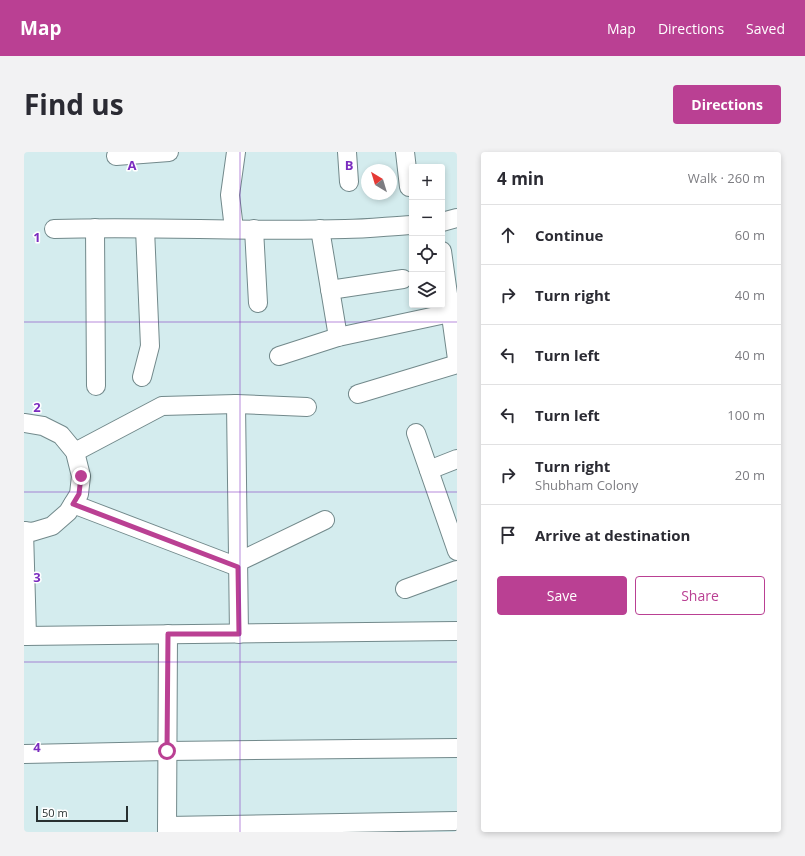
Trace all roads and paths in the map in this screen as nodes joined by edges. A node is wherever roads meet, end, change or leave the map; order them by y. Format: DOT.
graph roads {
  1 [pos="169,152"];
  2 [pos="236,152"];
  3 [pos="347,152"];
  4 [pos="405,152"];
  5 [pos="116,156"];
  6 [pos="349,182"];
  7 [pos="409,188"];
  8 [pos="457,218"];
  9 [pos="445,221"];
  10 [pos="409,224"];
  11 [pos="95,228"];
  12 [pos="54,229"];
  13 [pos="145,229"];
  14 [pos="234,229"];
  15 [pos="254,229"];
  16 [pos="320,229"];
  17 [pos="445,272"];
  18 [pos="403,279"];
  19 [pos="330,290"];
  20 [pos="258,302"];
  21 [pos="450,313"];
  22 [pos="338,337"];
  23 [pos="456,341"];
  24 [pos="280,356"];
  25 [pos="457,360"];
  26 [pos="457,364"];
  27 [pos="142,377"];
  28 [pos="96,386"];
  29 [pos="358,394"];
  30 [pos="236,404"];
  31 [pos="307,407"];
  32 [pos="24,423"];
  33 [pos="416,433"];
  34 [pos="75,452"];
  35 [pos="457,458"];
  36 [pos="429,470"];
  37 [pos="73,504"];
  38 [pos="325,520"];
  39 [pos="24,531"];
  40 [pos="457,551"];
  41 [pos="238,565"];
  42 [pos="457,570"];
  43 [pos="405,589"];
  44 [pos="457,630"];
  45 [pos="168,634"];
  46 [pos="239,634"];
  47 [pos="25,636"];
  48 [pos="457,748"];
  49 [pos="167,751"];
  50 [pos="24,754"];
  51 [pos="457,821"];
  52 [pos="167,829"];
  1 -- 5 [label="street"];
  2 -- 14 [label="street"];
  3 -- 6 [label="street"];
  4 -- 7 [label="street"];
  8 -- 9 [label="street"];
  10 -- 16 [label="street"];
  11 -- 12 [label="street"];
  11 -- 13 [label="street"];
  11 -- 28 [label="street"];
  13 -- 14 [label="street"];
  13 -- 27 [label="street"];
  14 -- 15 [label="street"];
  15 -- 16 [label="street"];
  15 -- 20 [label="street"];
  16 -- 19 [label="street"];
  17 -- 21 [label="street"];
  18 -- 19 [label="street"];
  19 -- 22 [label="street"];
  21 -- 22 [label="street"];
  21 -- 23 [label="street"];
  22 -- 24 [label="street"];
  23 -- 25 [label="street"];
  26 -- 29 [label="street"];
  30 -- 31 [label="street"];
  30 -- 34 [label="street"];
  30 -- 41 [label="street"];
  32 -- 34 [label="street"];
  33 -- 36 [label="street"];
  34 -- 37 [label="street"];
  35 -- 36 [label="street"];
  36 -- 40 [label="street"];
  37 -- 39 [label="street"];
  37 -- 41 [label="street"];
  38 -- 41 [label="street"];
  39 -- 47 [label="street"];
  41 -- 46 [label="street"];
  42 -- 43 [label="street"];
  44 -- 46 [label="street"];
  45 -- 46 [label="street"];
  45 -- 47 [label="street"];
  45 -- 49 [label="street"];
  48 -- 49 [label="street"];
  49 -- 50 [label="street"];
  49 -- 52 [label="street"];
  51 -- 52 [label="street"];
}
